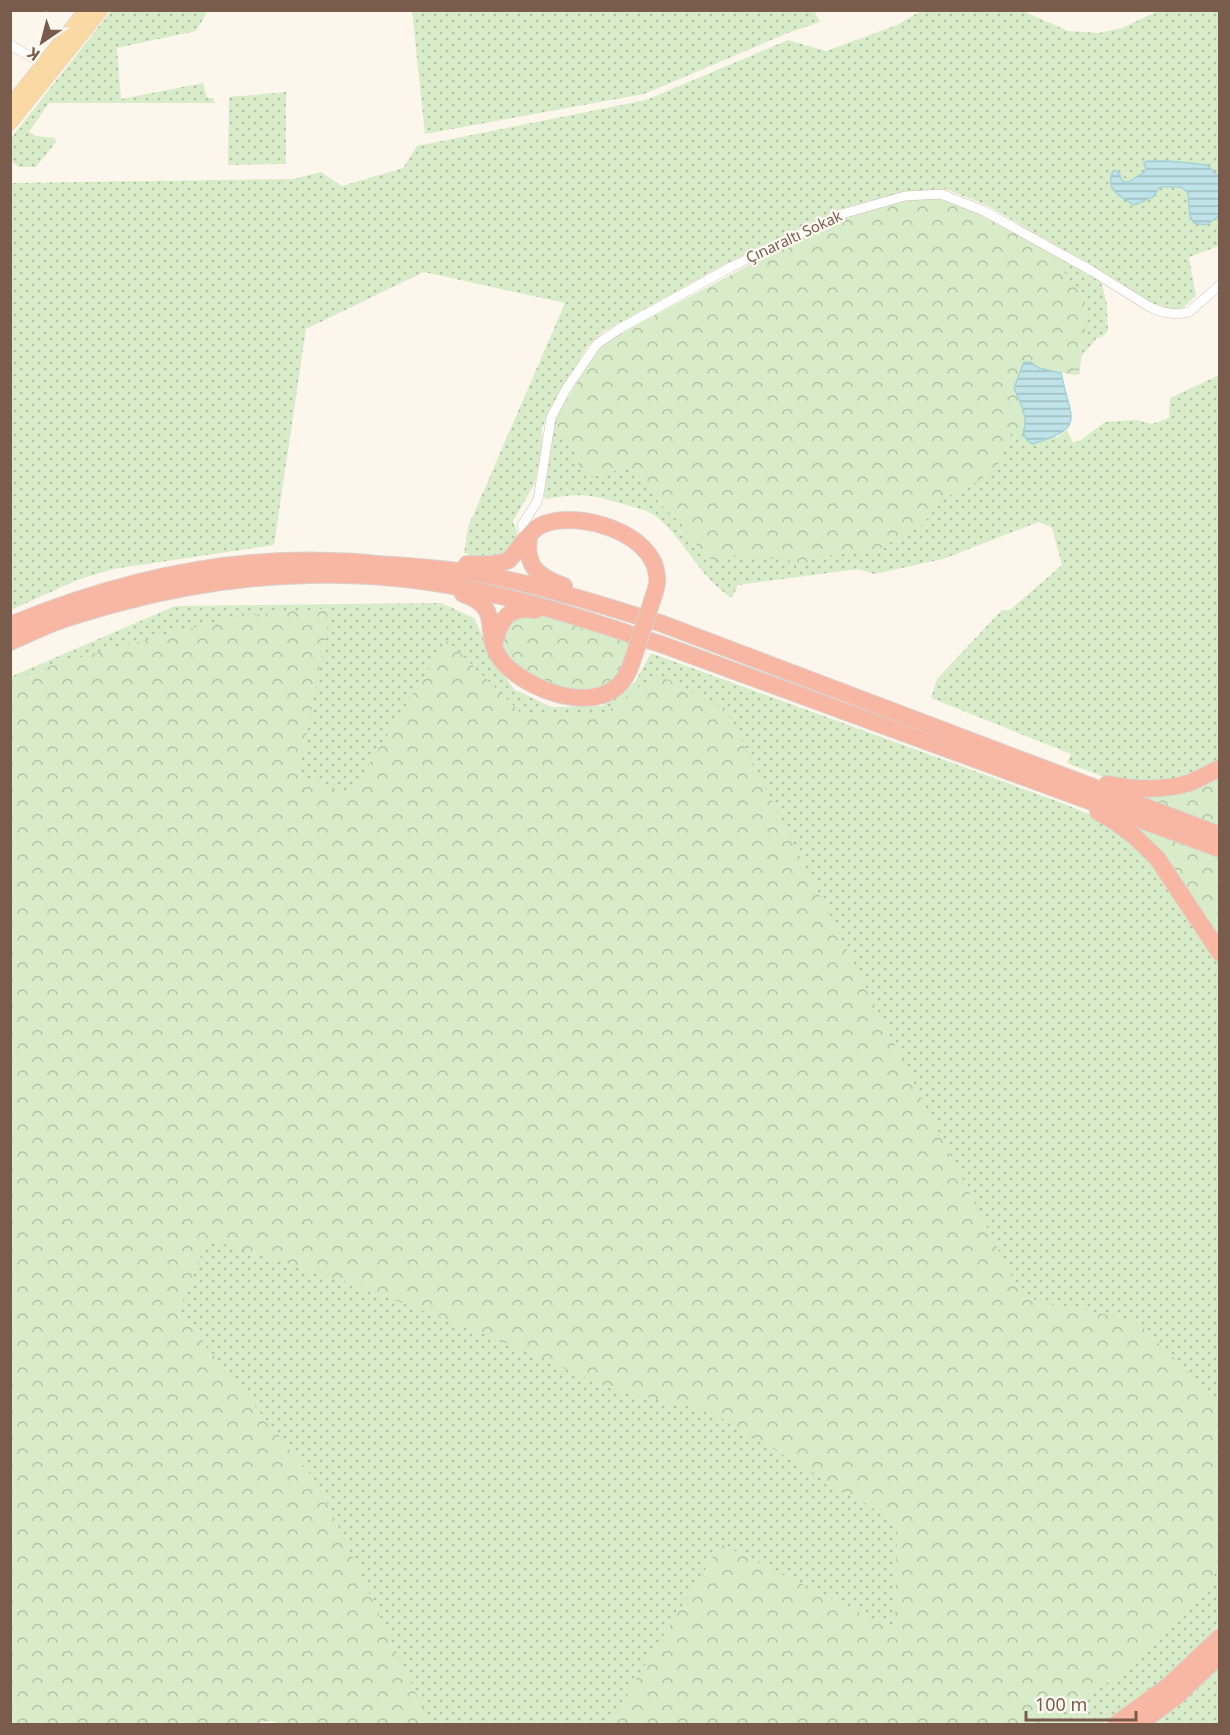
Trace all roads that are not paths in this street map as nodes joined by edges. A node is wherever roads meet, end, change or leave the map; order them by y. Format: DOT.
graph roads {
  1 [pos="86,10"];
  2 [pos="101,10"];
  3 [pos="10,45"];
  4 [pos="44,64"];
  5 [pos="10,106"];
  6 [pos="10,123"];
  7 [pos="1220,285"];
  8 [pos="529,536"];
  9 [pos="334,561"];
  10 [pos="428,582"];
  11 [pos="591,620"];
  12 [pos="660,623"];
  13 [pos="10,624"];
  14 [pos="10,642"];
  15 [pos="495,645"];
  16 [pos="1220,768"];
  17 [pos="1027,777"];
  18 [pos="1075,779"];
  19 [pos="1220,835"];
  20 [pos="1220,849"];
  21 [pos="1220,953"];
  22 [pos="1220,1637"];
  23 [pos="1220,1655"];
  24 [pos="1116,1725"];
  25 [pos="1139,1725"];
  1 -- 4 [label="main road"];
  2 -- 6 [label="main road"];
  3 -- 4 [label="street"];
  4 -- 5 [label="main road"];
  7 -- 8 [label="street, Çınaraltı Sokak"];
  8 -- 9 [label="highway"];
  8 -- 12 [label="highway"];
  8 -- 15 [label="highway, bridge"];
  9 -- 12 [label="highway"];
  9 -- 13 [label="highway"];
  10 -- 11 [label="highway"];
  10 -- 14 [label="highway"];
  10 -- 15 [label="highway"];
  11 -- 15 [label="highway"];
  11 -- 17 [label="highway"];
  12 -- 18 [label="highway"];
  16 -- 18 [label="highway"];
  17 -- 20 [label="highway"];
  17 -- 21 [label="highway"];
  18 -- 19 [label="highway"];
  22 -- 24 [label="highway"];
  23 -- 25 [label="highway"];
}
